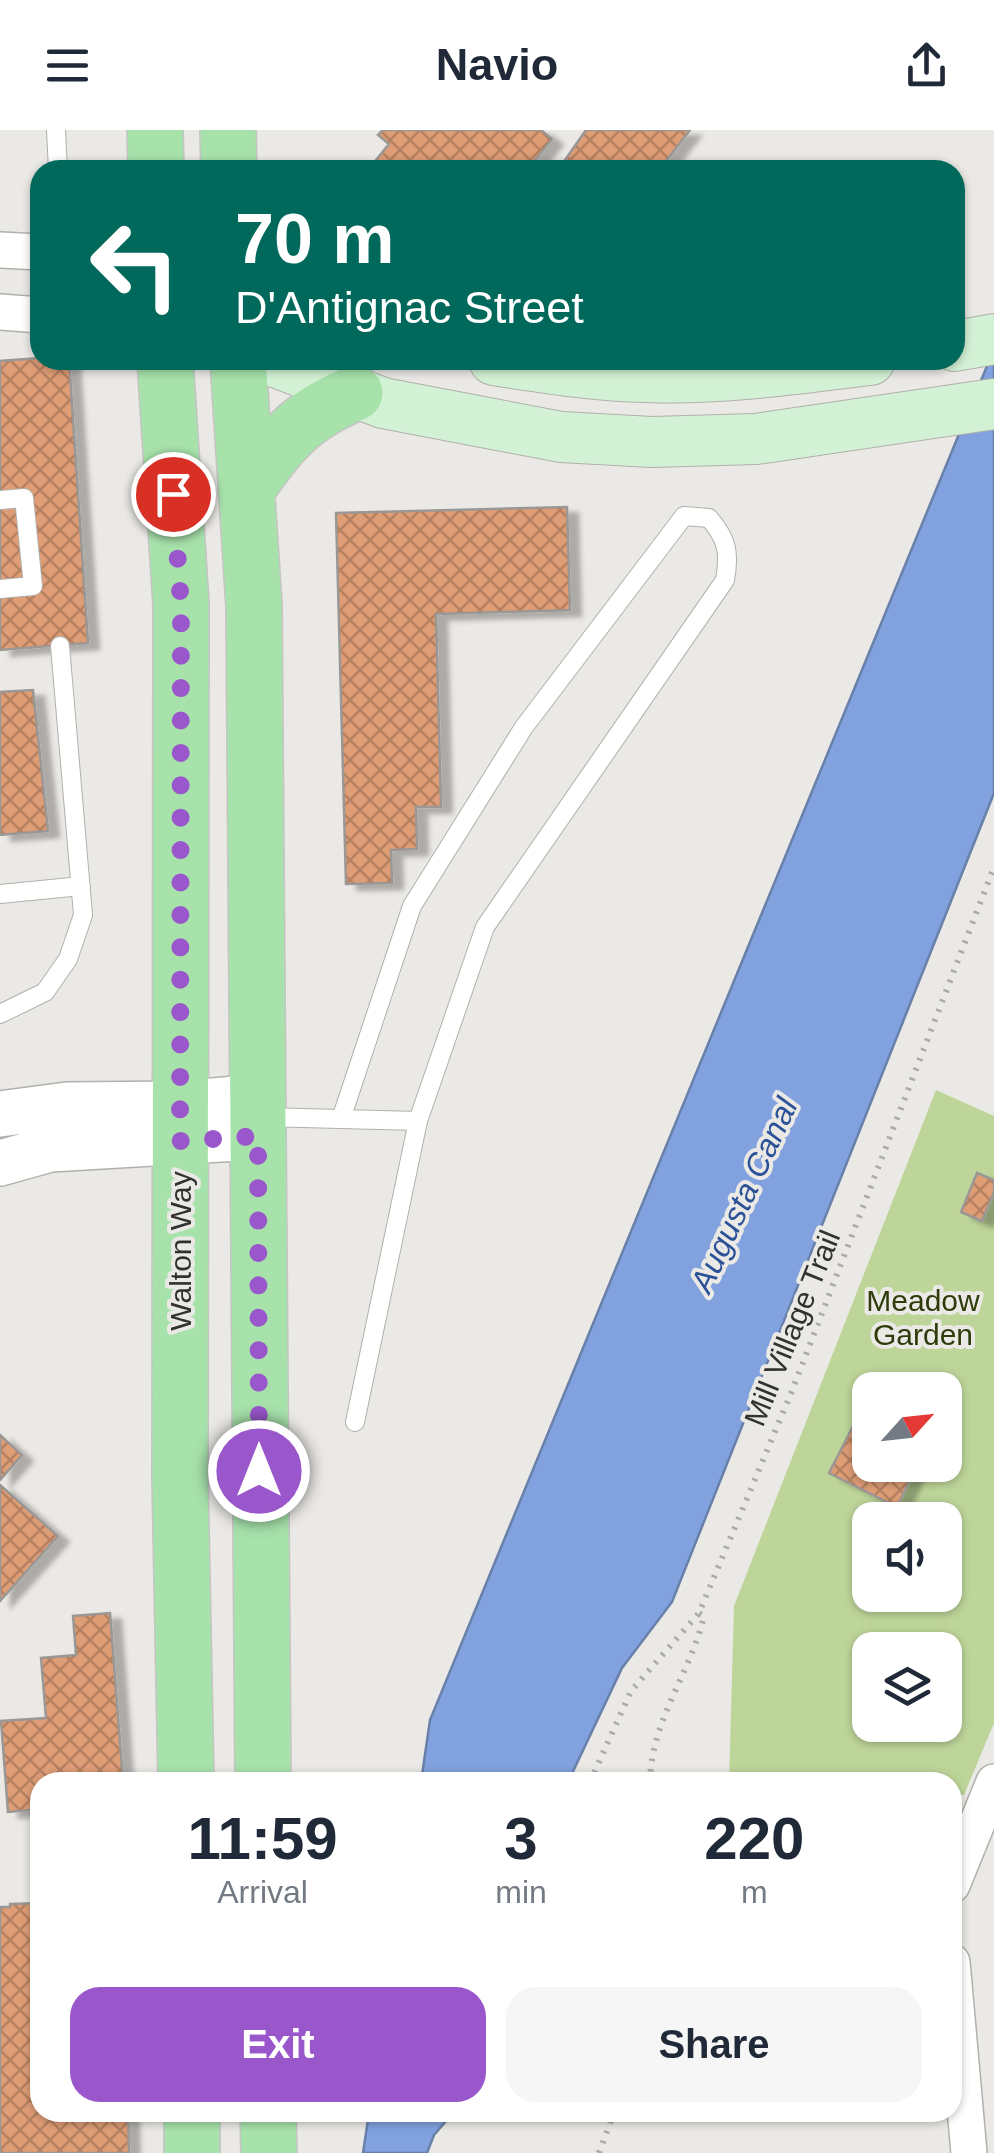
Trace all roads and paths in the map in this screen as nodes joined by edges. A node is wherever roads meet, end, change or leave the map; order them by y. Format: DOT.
graph roads {
  1 [pos="56,130"];
  2 [pos="154,130"];
  3 [pos="228,130"];
  4 [pos="58,160"];
  5 [pos="156,160"];
  6 [pos="229,160"];
  7 [pos="0,250"];
  8 [pos="30,252"];
  9 [pos="0,312"];
  10 [pos="30,314"];
  11 [pos="994,339"];
  12 [pos="965,344"];
  13 [pos="166,370"];
  14 [pos="239,370"];
  15 [pos="296,370"];
  16 [pos="554,370"];
  17 [pos="789,370"];
  18 [pos="369,398"];
  19 [pos="994,404"];
  20 [pos="246,490"];
  21 [pos="0,500"];
  22 [pos="0,589"];
  23 [pos="60,646"];
  24 [pos="994,868"];
  25 [pos="81,886"];
  26 [pos="0,894"];
  27 [pos="0,1014"];
  28 [pos="0,1114"];
  29 [pos="258,1117"];
  30 [pos="341,1119"];
  31 [pos="418,1121"];
  32 [pos="180,1122"];
  33 [pos="0,1163"];
  34 [pos="355,1422"];
  35 [pos="699,1612"];
  36 [pos="186,1772"];
  37 [pos="263,1772"];
  38 [pos="595,1772"];
  39 [pos="651,1772"];
  40 [pos="994,1782"];
  41 [pos="962,1860"];
  42 [pos="962,2077"];
  43 [pos="192,2122"];
  44 [pos="268,2122"];
  45 [pos="610,2122"];
  46 [pos="192,2153"];
  47 [pos="269,2153"];
  48 [pos="599,2153"];
  49 [pos="970,2153"];
  1 -- 4 [label="lane"];
  2 -- 5 [label="main road"];
  3 -- 6 [label="main road"];
  7 -- 8 [label="street"];
  9 -- 10 [label="street"];
  11 -- 12 [label="main road"];
  13 -- 32 [label="main road, Walton Way"];
  14 -- 20 [label="main road"];
  15 -- 18 [label="main road"];
  16 -- 17 [label="main road"];
  18 -- 19 [label="main road"];
  18 -- 20 [label="main road"];
  20 -- 29 [label="main road"];
  21 -- 22 [label="lane"];
  23 -- 25 [label="lane"];
  24 -- 35 [label="path, Mill Village Trail"];
  25 -- 26 [label="lane"];
  25 -- 27 [label="lane"];
  28 -- 32 [label="street"];
  29 -- 30 [label="lane"];
  29 -- 32 [label="street"];
  29 -- 37 [label="main road"];
  30 -- 31 [label="lane"];
  30 -- 31 [label="lane"];
  31 -- 34 [label="lane"];
  32 -- 33 [label="street"];
  32 -- 36 [label="main road, Walton Way"];
  35 -- 38 [label="path, Mill Village Trail"];
  35 -- 39 [label="path"];
  40 -- 41 [label="street"];
  42 -- 49 [label="street"];
  43 -- 46 [label="main road"];
  44 -- 47 [label="main road"];
  45 -- 48 [label="path"];
}
